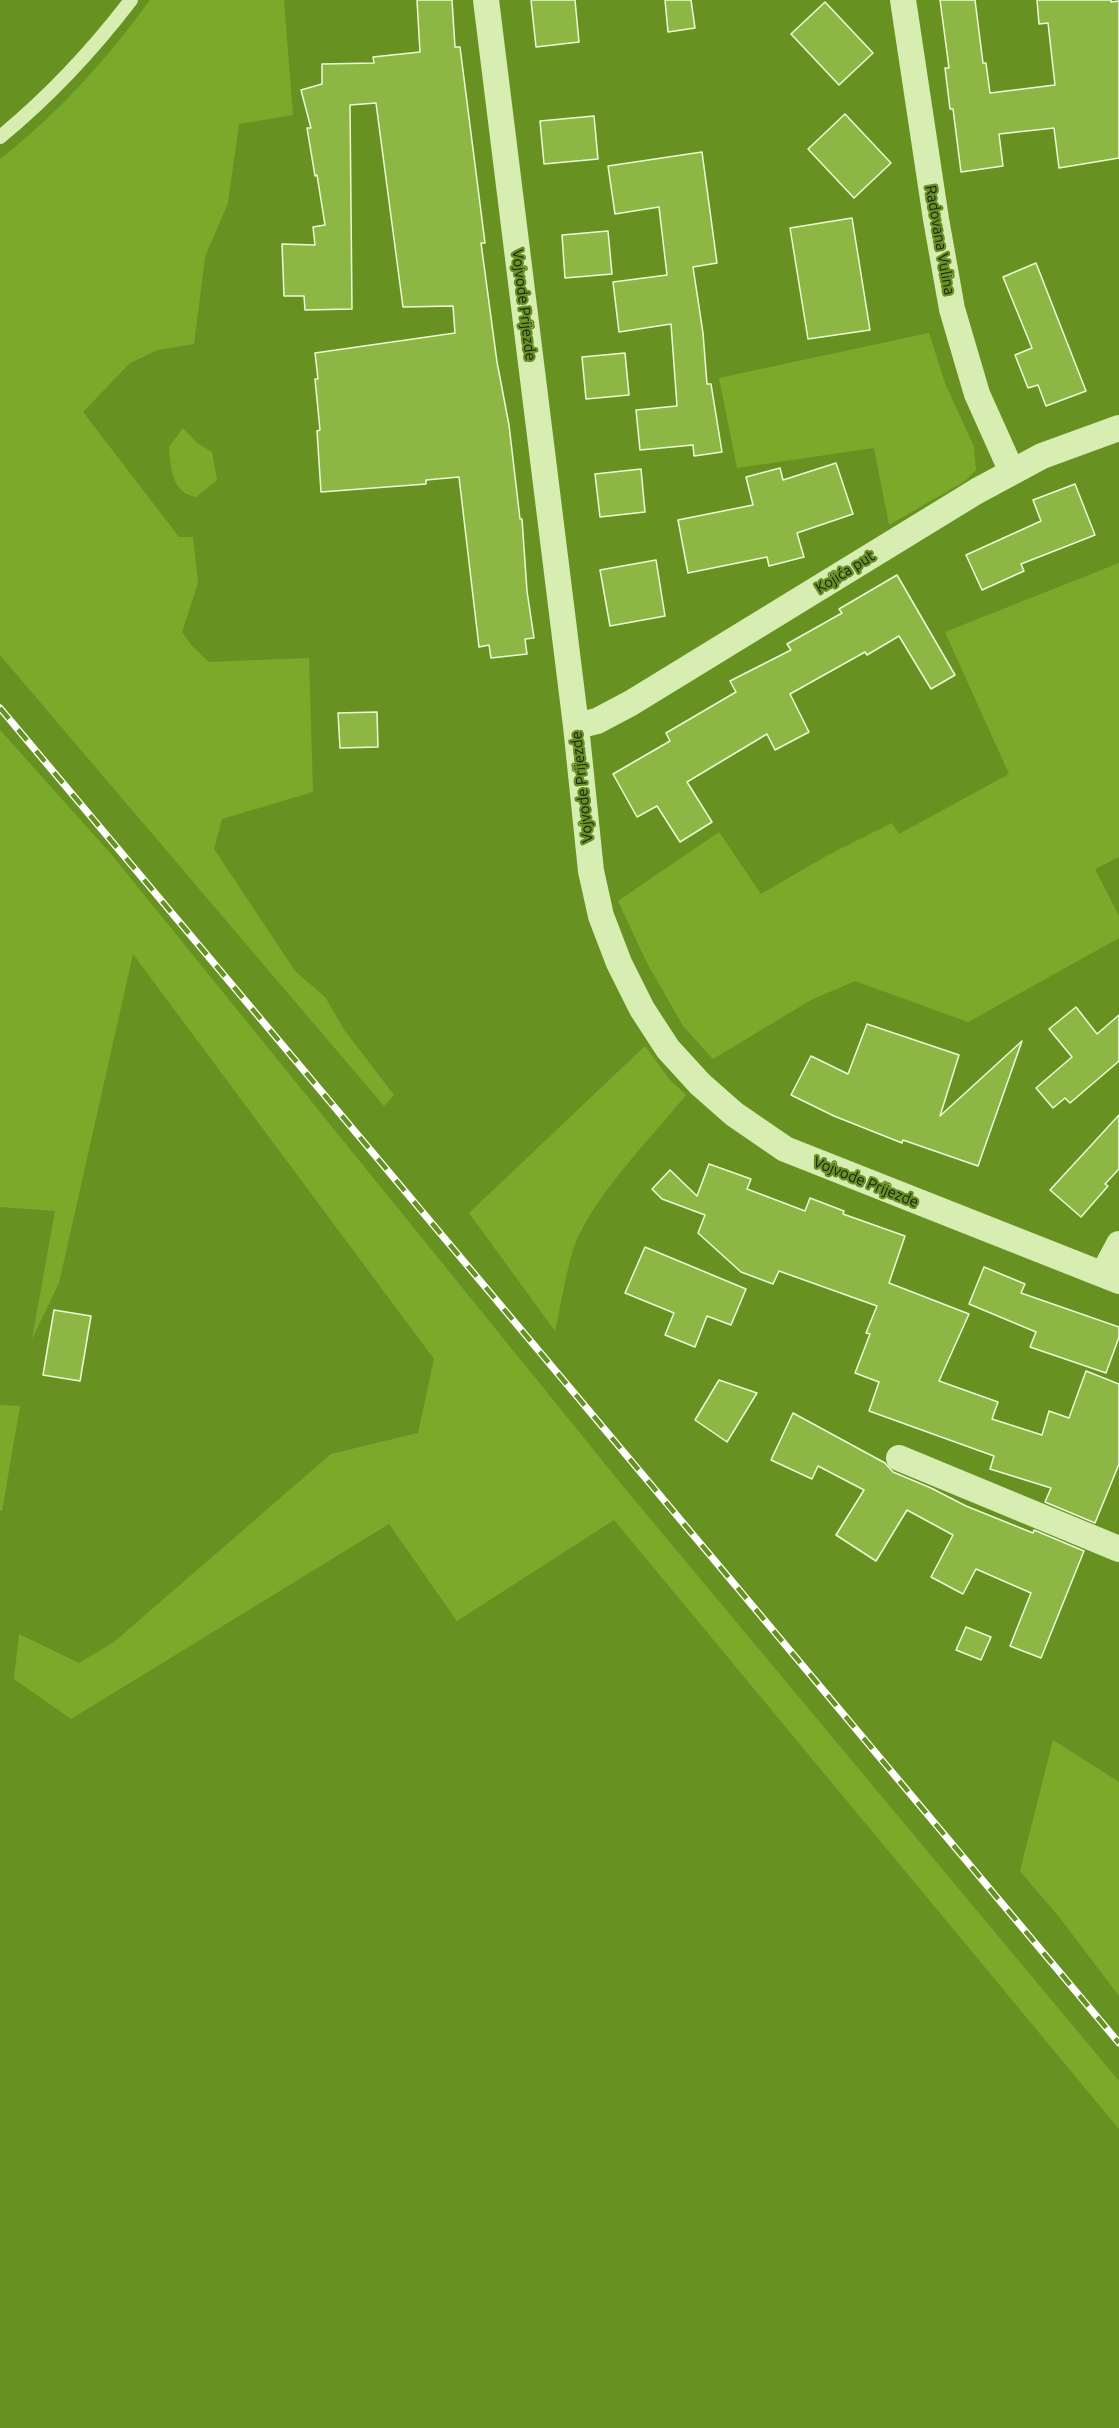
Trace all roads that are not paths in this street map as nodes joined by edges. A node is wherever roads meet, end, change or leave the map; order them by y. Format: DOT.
graph roads {
  1 [pos="131,0"];
  2 [pos="486,0"];
  3 [pos="903,0"];
  4 [pos="0,137"];
  5 [pos="1119,428"];
  6 [pos="1012,472"];
  7 [pos="576,726"];
  8 [pos="1119,1244"];
  9 [pos="1111,1277"];
  10 [pos="899,1458"];
  11 [pos="1119,1549"];
  1 -- 4 [label="lane"];
  2 -- 7 [label="street, Vojvode Prijezde"];
  3 -- 6 [label="street, Radovana Vulina"];
  5 -- 6 [label="street, Kojića put"];
  6 -- 7 [label="street, Kojića put"];
  7 -- 9 [label="street, Vojvode Prijezde"];
  8 -- 9 [label="street"];
  10 -- 11 [label="street"];
}
